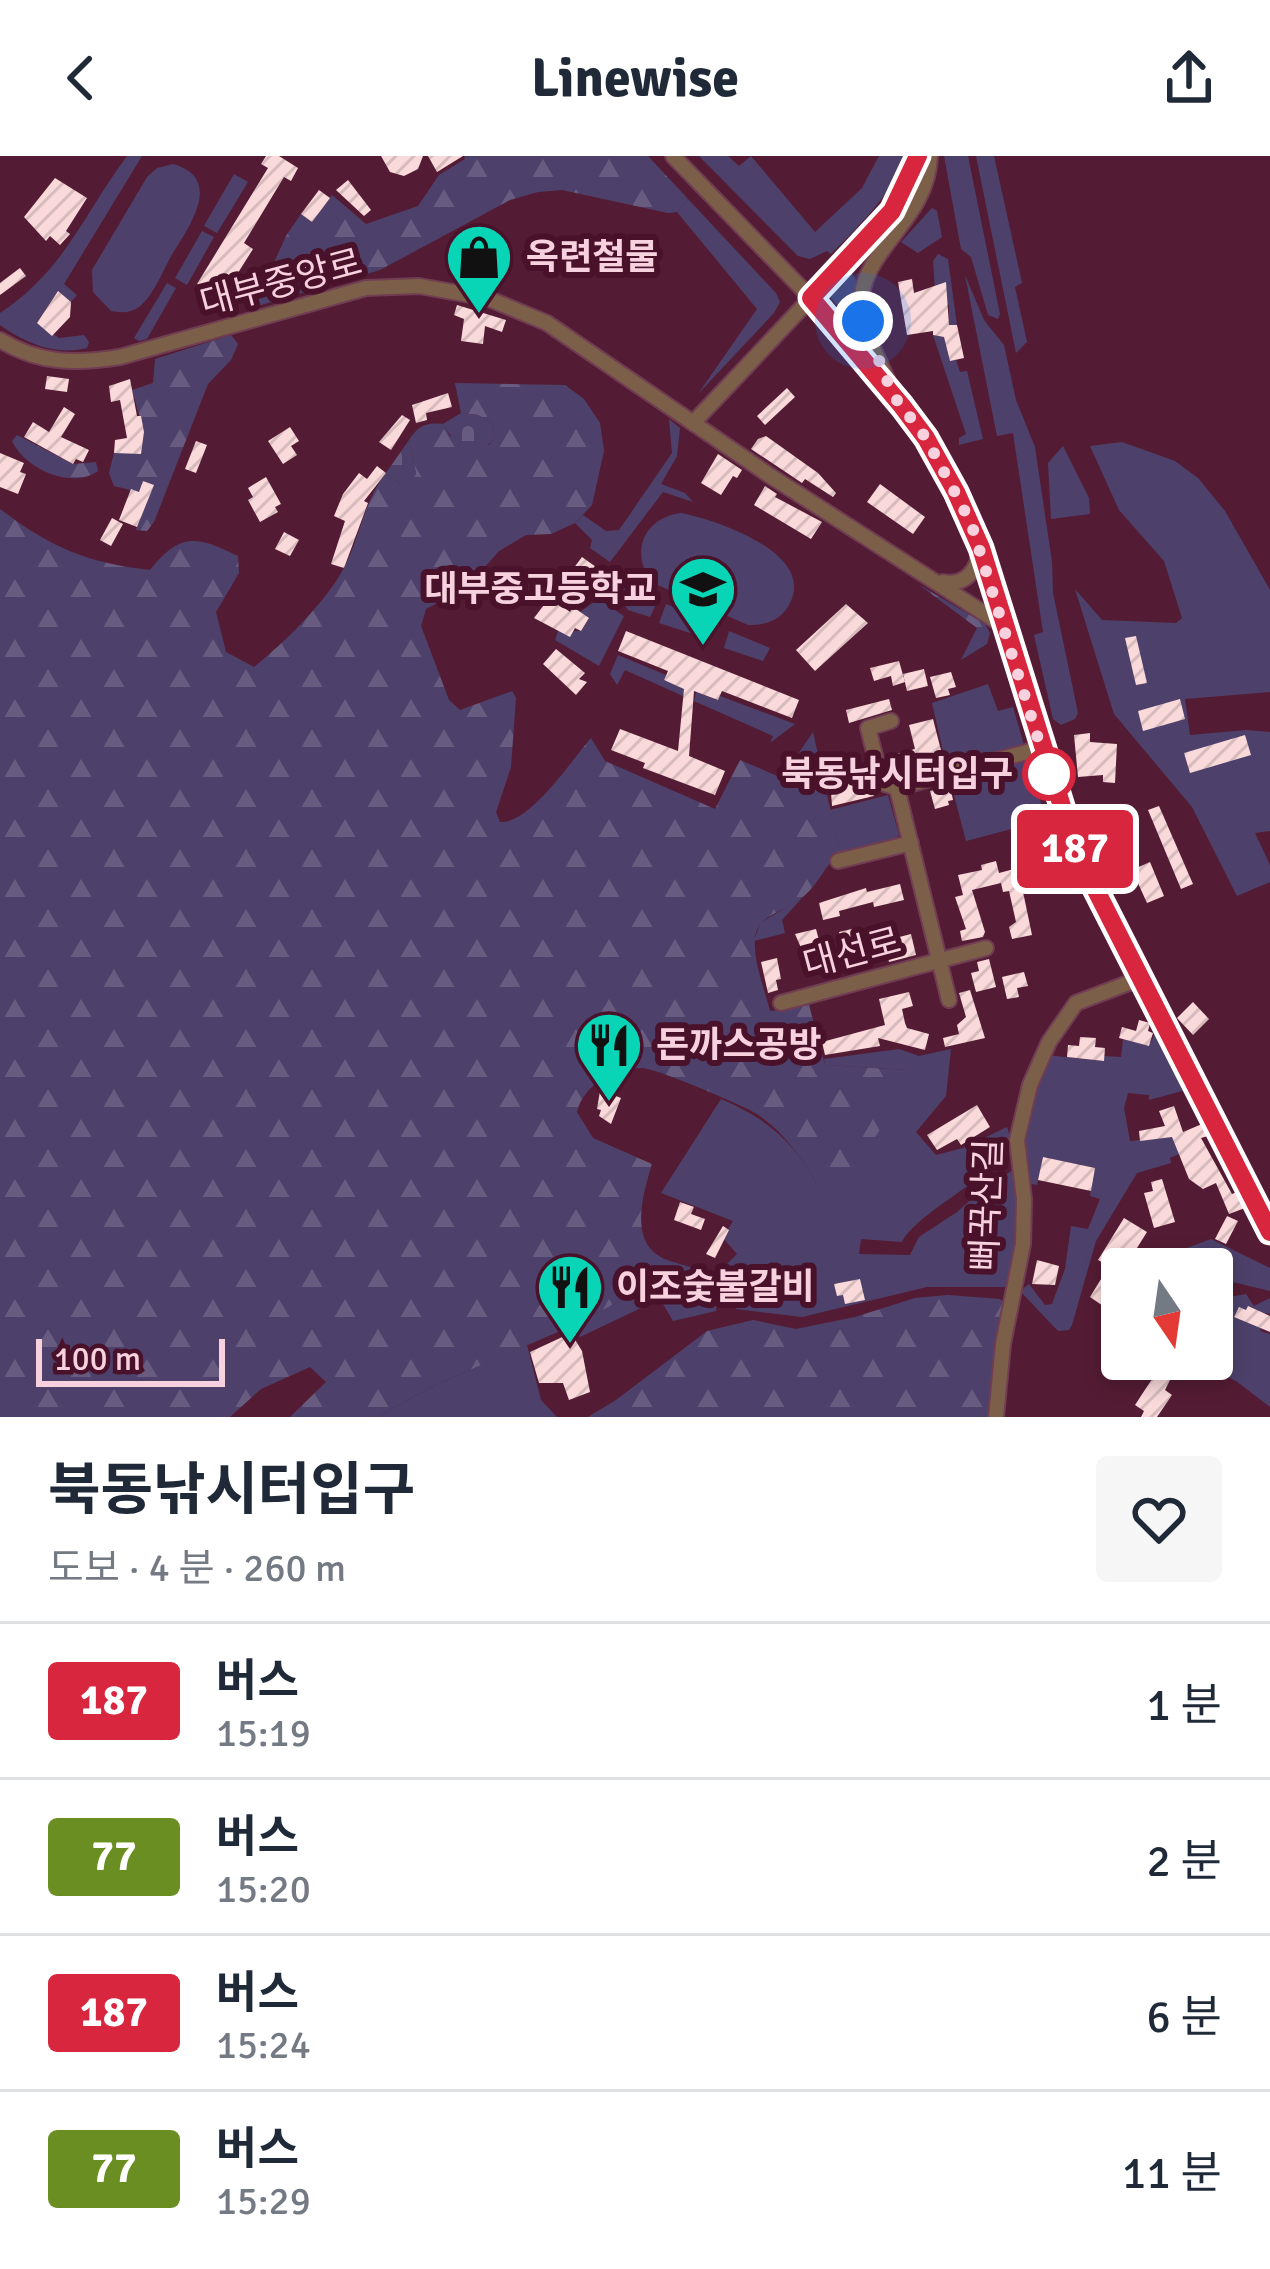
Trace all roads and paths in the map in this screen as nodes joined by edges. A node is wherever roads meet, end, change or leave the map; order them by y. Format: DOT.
graph roads {
  1 [pos="673,156"];
  2 [pos="918,156"];
  3 [pos="930,156"];
  4 [pos="811,298"];
  5 [pos="0,340"];
  6 [pos="893,395"];
  7 [pos="693,423"];
  8 [pos="981,548"];
  9 [pos="938,582"];
  10 [pos="1005,627"];
  11 [pos="891,722"];
  12 [pos="1041,748"];
  13 [pos="897,788"];
  14 [pos="910,843"];
  15 [pos="838,861"];
  16 [pos="986,948"];
  17 [pos="939,960"];
  18 [pos="1138,979"];
  19 [pos="949,1000"];
  20 [pos="781,1003"];
  21 [pos="1270,1232"];
  22 [pos="996,1417"];
  1 -- 4 [label="street"];
  2 -- 4 [label="street"];
  3 -- 6 [label="street"];
  4 -- 6 [label="street"];
  4 -- 7 [label="street"];
  5 -- 7 [label="street, 대부중앙로"];
  6 -- 8 [label="street"];
  7 -- 9 [label="street, 대부중앙로"];
  8 -- 9 [label="street"];
  8 -- 10 [label="street"];
  9 -- 10 [label="street, 대부중앙로"];
  10 -- 12 [label="street"];
  11 -- 13 [label="street, 대선로"];
  12 -- 13 [label="street"];
  12 -- 18 [label="street"];
  13 -- 14 [label="street, 대선로"];
  14 -- 15 [label="street"];
  14 -- 17 [label="street, 대선로"];
  16 -- 17 [label="street, 대선로"];
  17 -- 19 [label="street, 대선로"];
  17 -- 20 [label="street, 대선로"];
  18 -- 21 [label="street"];
  18 -- 22 [label="street, 뻐꾹산길"];
}
